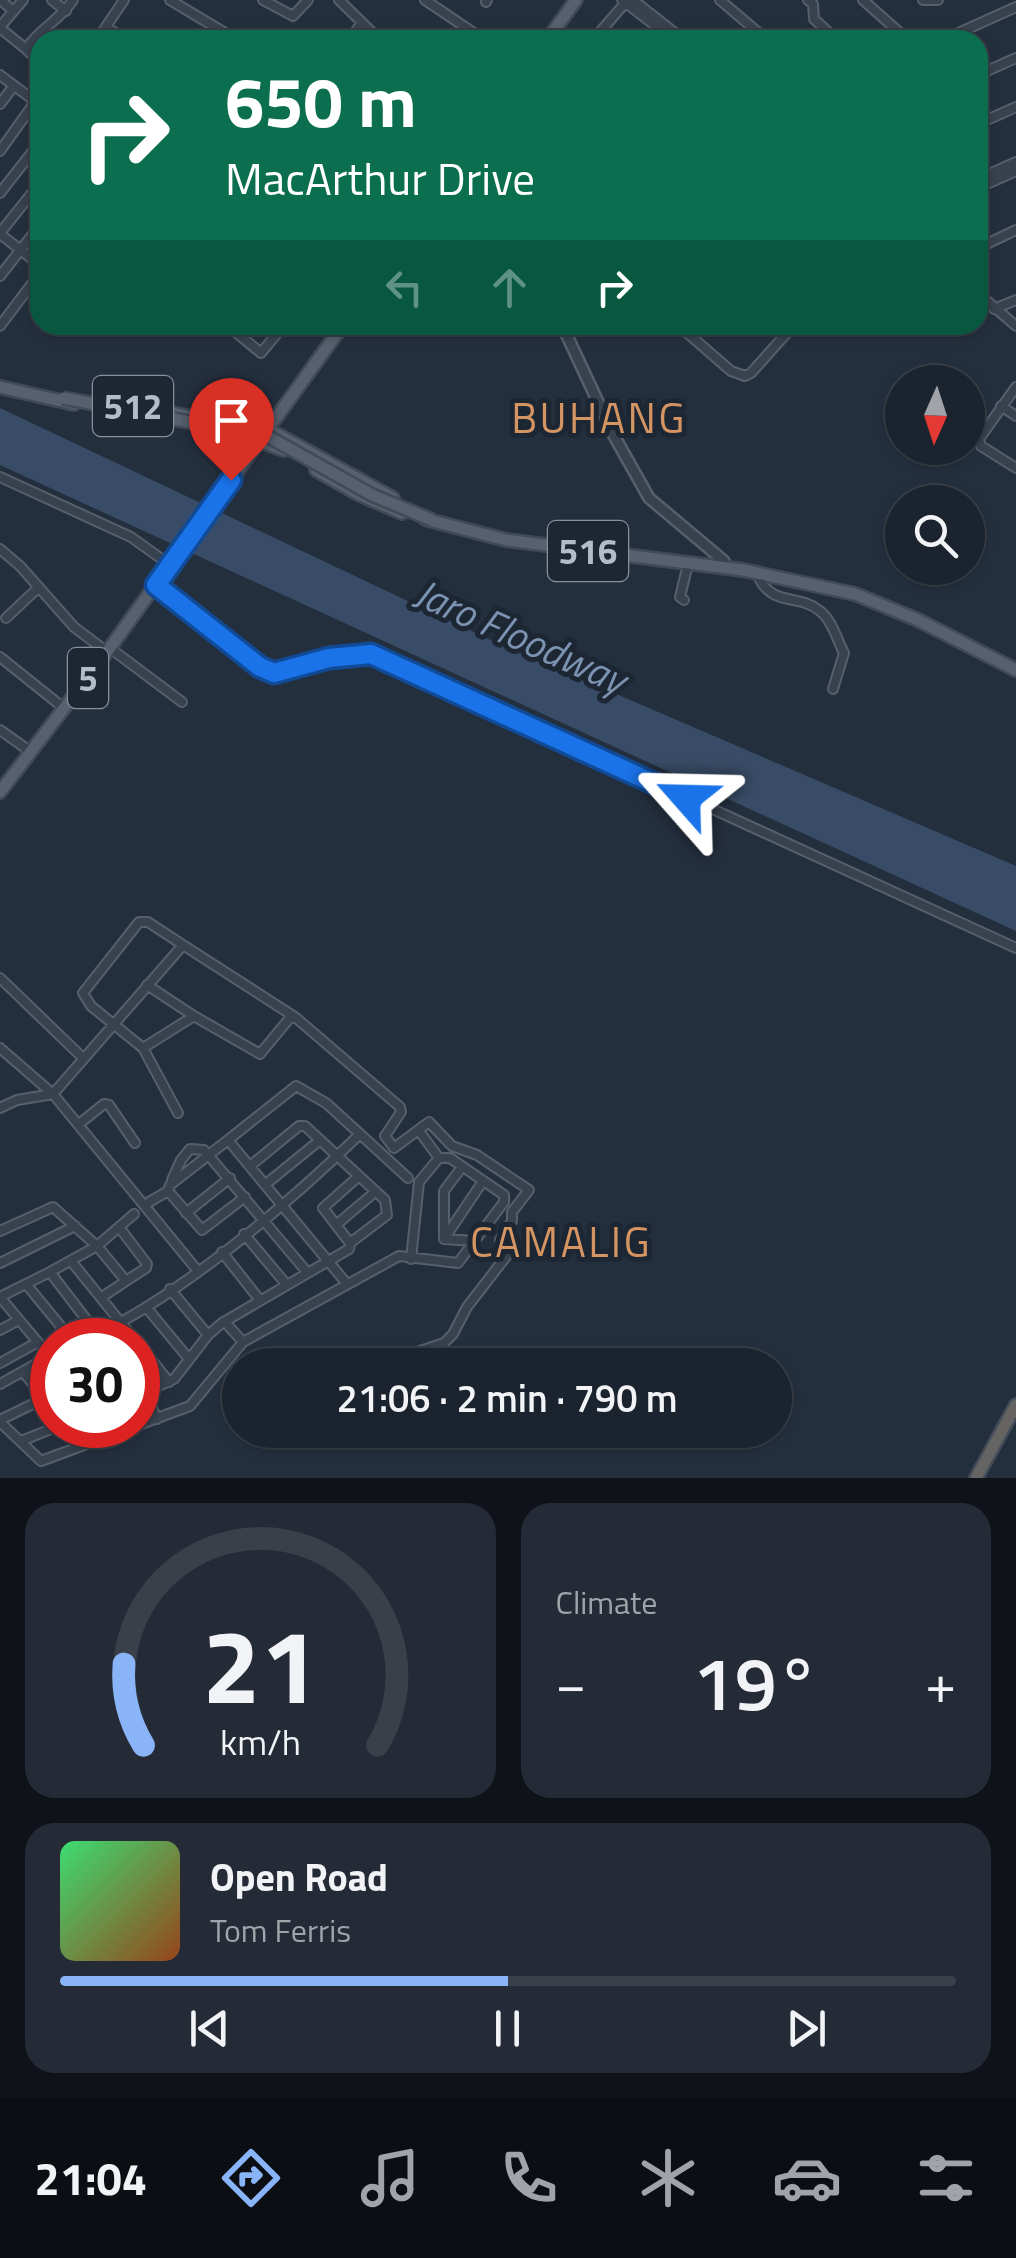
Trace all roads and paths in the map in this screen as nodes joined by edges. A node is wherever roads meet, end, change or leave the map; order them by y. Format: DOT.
graph roads {
  1 [pos="1,0"];
  2 [pos="24,0"];
  3 [pos="52,0"];
  4 [pos="73,0"];
  5 [pos="124,0"];
  6 [pos="170,0"];
  7 [pos="263,0"];
  8 [pos="308,0"];
  9 [pos="339,0"];
  10 [pos="424,0"];
  11 [pos="576,0"];
  12 [pos="720,0"];
  13 [pos="740,0"];
  14 [pos="863,0"];
  15 [pos="885,0"];
  16 [pos="922,0"];
  17 [pos="938,0"];
  18 [pos="627,1"];
  19 [pos="812,1"];
  20 [pos="1016,7"];
  21 [pos="733,10"];
  22 [pos="13,11"];
  23 [pos="66,11"];
  24 [pos="876,11"];
  25 [pos="365,26"];
  26 [pos="0,27"];
  27 [pos="106,27"];
  28 [pos="43,30"];
  29 [pos="104,30"];
  30 [pos="111,30"];
  31 [pos="220,30"];
  32 [pos="360,30"];
  33 [pos="364,30"];
  34 [pos="369,30"];
  35 [pos="469,30"];
  36 [pos="554,30"];
  37 [pos="602,30"];
  38 [pos="662,30"];
  39 [pos="669,30"];
  40 [pos="756,30"];
  41 [pos="826,30"];
  42 [pos="897,30"];
  43 [pos="965,30"];
  44 [pos="30,45"];
  45 [pos="26,49"];
  46 [pos="30,53"];
  47 [pos="1016,58"];
  48 [pos="988,71"];
  49 [pos="0,75"];
  50 [pos="13,87"];
  51 [pos="30,99"];
  52 [pos="0,104"];
  53 [pos="1016,107"];
  54 [pos="30,114"];
  55 [pos="988,120"];
  56 [pos="0,151"];
  57 [pos="30,155"];
  58 [pos="1016,162"];
  59 [pos="1016,171"];
  60 [pos="988,175"];
  61 [pos="988,184"];
  62 [pos="0,194"];
  63 [pos="30,196"];
  64 [pos="1016,230"];
  65 [pos="0,234"];
  66 [pos="30,238"];
  67 [pos="988,243"];
  68 [pos="20,250"];
  69 [pos="30,260"];
  70 [pos="0,276"];
  71 [pos="30,283"];
  72 [pos="1016,300"];
  73 [pos="988,303"];
  74 [pos="994,309"];
  75 [pos="0,326"];
  76 [pos="1016,326"];
  77 [pos="242,335"];
  78 [pos="277,335"];
  79 [pos="336,335"];
  80 [pos="567,335"];
  81 [pos="690,335"];
  82 [pos="785,335"];
  83 [pos="0,384"];
  84 [pos="1016,387"];
  85 [pos="49,395"];
  86 [pos="1000,406"];
  87 [pos="278,416"];
  88 [pos="1016,416"];
  89 [pos="248,426"];
  90 [pos="234,434"];
  91 [pos="263,436"];
  92 [pos="284,444"];
  93 [pos="249,456"];
  94 [pos="1016,468"];
  95 [pos="0,477"];
  96 [pos="432,520"];
  97 [pos="0,548"];
  98 [pos="724,561"];
  99 [pos="171,563"];
  100 [pos="688,564"];
  101 [pos="746,570"];
  102 [pos="760,580"];
  103 [pos="156,585"];
  104 [pos="38,587"];
  105 [pos="684,600"];
  106 [pos="6,618"];
  107 [pos="109,650"];
  108 [pos="0,657"];
  109 [pos="1016,670"];
  110 [pos="833,689"];
  111 [pos="182,702"];
  112 [pos="65,708"];
  113 [pos="0,730"];
  114 [pos="31,752"];
  115 [pos="0,791"];
  116 [pos="183,945"];
  117 [pos="1016,948"];
  118 [pos="0,978"];
  119 [pos="147,985"];
  120 [pos="194,1016"];
  121 [pos="295,1016"];
  122 [pos="113,1024"];
  123 [pos="0,1048"];
  124 [pos="143,1048"];
  125 [pos="83,1058"];
  126 [pos="52,1094"];
  127 [pos="0,1108"];
  128 [pos="178,1112"];
  129 [pos="80,1124"];
  130 [pos="360,1134"];
  131 [pos="422,1135"];
  132 [pos="228,1140"];
  133 [pos="320,1140"];
  134 [pos="135,1143"];
  135 [pos="209,1154"];
  136 [pos="337,1155"];
  137 [pos="438,1158"];
  138 [pos="250,1166"];
  139 [pos="462,1167"];
  140 [pos="359,1176"];
  141 [pos="230,1178"];
  142 [pos="408,1178"];
  143 [pos="483,1181"];
  144 [pos="266,1184"];
  145 [pos="169,1188"];
  146 [pos="375,1192"];
  147 [pos="244,1197"];
  148 [pos="282,1204"];
  149 [pos="143,1209"];
  150 [pos="186,1213"];
  151 [pos="262,1219"];
  152 [pos="336,1225"];
  153 [pos="75,1226"];
  154 [pos="119,1228"];
  155 [pos="0,1232"];
  156 [pos="244,1234"];
  157 [pos="444,1238"];
  158 [pos="474,1241"];
  159 [pos="350,1243"];
  160 [pos="97,1246"];
  161 [pos="222,1252"];
  162 [pos="410,1259"];
  163 [pos="71,1260"];
  164 [pos="330,1260"];
  165 [pos="0,1263"];
  166 [pos="50,1272"];
  167 [pos="195,1272"];
  168 [pos="307,1272"];
  169 [pos="126,1281"];
  170 [pos="26,1284"];
  171 [pos="286,1284"];
  172 [pos="347,1284"];
  173 [pos="170,1290"];
  174 [pos="0,1297"];
  175 [pos="102,1297"];
  176 [pos="260,1299"];
  177 [pos="146,1306"];
  178 [pos="54,1318"];
  179 [pos="85,1318"];
  180 [pos="117,1318"];
  181 [pos="126,1318"];
  182 [pos="20,1320"];
  183 [pos="225,1322"];
  184 [pos="0,1330"];
  185 [pos="30,1332"];
  186 [pos="208,1336"];
  187 [pos="243,1342"];
  188 [pos="30,1346"];
  189 [pos="431,1348"];
  190 [pos="189,1359"];
  191 [pos="0,1363"];
  192 [pos="30,1368"];
  193 [pos="160,1371"];
  194 [pos="22,1372"];
  195 [pos="30,1381"];
  196 [pos="169,1382"];
  197 [pos="0,1384"];
  198 [pos="160,1386"];
  199 [pos="1016,1405"];
  200 [pos="30,1406"];
  201 [pos="160,1418"];
  202 [pos="0,1421"];
  203 [pos="30,1437"];
  204 [pos="21,1441"];
  205 [pos="77,1448"];
  206 [pos="976,1478"];
  1 -- 22 [label="street"];
  2 -- 22 [label="street"];
  3 -- 23 [label="street"];
  4 -- 23 [label="street"];
  5 -- 27 [label="street"];
  6 -- 31 [label="street"];
  7 -- 8 [label="street"];
  9 -- 25 [label="street"];
  10 -- 35 [label="street"];
  11 -- 36 [label="main road"];
  12 -- 21 [label="street"];
  13 -- 21 [label="street"];
  14 -- 24 [label="street"];
  15 -- 24 [label="street"];
  16 -- 17 [label="street"];
  18 -- 37 [label="street"];
  18 -- 38 [label="street"];
  18 -- 39 [label="street"];
  19 -- 41 [label="street"];
  20 -- 43 [label="street"];
  21 -- 40 [label="street"];
  22 -- 26 [label="street"];
  23 -- 28 [label="street"];
  24 -- 42 [label="street"];
  25 -- 32 [label="street"];
  25 -- 33 [label="street"];
  25 -- 34 [label="street"];
  26 -- 45 [label="street"];
  27 -- 29 [label="street"];
  27 -- 30 [label="street"];
  44 -- 45 [label="street"];
  45 -- 46 [label="street"];
  47 -- 48 [label="street"];
  49 -- 50 [label="street"];
  50 -- 51 [label="street"];
  50 -- 52 [label="street"];
  53 -- 55 [label="street"];
  54 -- 56 [label="street"];
  57 -- 62 [label="street"];
  58 -- 60 [label="street"];
  59 -- 61 [label="street"];
  63 -- 65 [label="street"];
  64 -- 67 [label="street"];
  65 -- 68 [label="street"];
  66 -- 68 [label="street"];
  68 -- 69 [label="street"];
  68 -- 70 [label="street"];
  71 -- 75 [label="street"];
  72 -- 74 [label="street"];
  73 -- 74 [label="street"];
  74 -- 76 [label="street"];
  77 -- 78 [label="street"];
  79 -- 87 [label="main road, 5"];
  80 -- 98 [label="street"];
  81 -- 82 [label="street"];
  83 -- 85 [label="main road, 512"];
  84 -- 86 [label="street"];
  85 -- 89 [label="main road, 512"];
  85 -- 90 [label="main road, 512"];
  85 -- 96 [label="main road, 512, bridge"];
  86 -- 88 [label="street"];
  86 -- 94 [label="street"];
  87 -- 89 [label="main road"];
  87 -- 91 [label="main road, 5"];
  87 -- 92 [label="main road"];
  89 -- 91 [label="main road, 512"];
  90 -- 91 [label="main road, 512"];
  90 -- 93 [label="main road"];
  91 -- 92 [label="main road, 516"];
  91 -- 93 [label="main road, 5"];
  92 -- 93 [label="main road"];
  92 -- 96 [label="main road, 516"];
  93 -- 99 [label="main road, 5"];
  95 -- 99 [label="street"];
  96 -- 100 [label="main road, 516"];
  97 -- 104 [label="street"];
  98 -- 101 [label="main road"];
  99 -- 103 [label="main road, 5"];
  100 -- 101 [label="main road, 516"];
  100 -- 105 [label="street"];
  101 -- 102 [label="main road"];
  101 -- 109 [label="main road, 516"];
  102 -- 110 [label="street"];
  103 -- 107 [label="main road, 5"];
  103 -- 117 [label="street"];
  104 -- 106 [label="street"];
  104 -- 107 [label="street"];
  107 -- 111 [label="street"];
  107 -- 112 [label="main road, 5"];
  108 -- 112 [label="street"];
  112 -- 114 [label="main road, 5"];
  113 -- 114 [label="street"];
  114 -- 115 [label="main road, 5"];
  116 -- 119 [label="street"];
  116 -- 121 [label="street"];
  116 -- 122 [label="street"];
  118 -- 125 [label="street"];
  119 -- 120 [label="street"];
  119 -- 122 [label="street"];
  120 -- 121 [label="street"];
  120 -- 124 [label="street"];
  121 -- 189 [label="street"];
  122 -- 124 [label="street"];
  122 -- 125 [label="street"];
  123 -- 126 [label="street"];
  124 -- 128 [label="street"];
  125 -- 126 [label="street"];
  126 -- 127 [label="street"];
  126 -- 129 [label="street"];
  129 -- 134 [label="street"];
  129 -- 149 [label="street"];
  130 -- 132 [label="street"];
  130 -- 136 [label="street"];
  130 -- 142 [label="street"];
  131 -- 137 [label="street"];
  132 -- 135 [label="street"];
  132 -- 138 [label="street"];
  133 -- 136 [label="street"];
  133 -- 138 [label="street"];
  133 -- 144 [label="street"];
  135 -- 141 [label="street"];
  135 -- 145 [label="street"];
  135 -- 145 [label="street"];
  136 -- 140 [label="street"];
  136 -- 148 [label="street"];
  137 -- 139 [label="street"];
  137 -- 162 [label="street"];
  138 -- 144 [label="street"];
  139 -- 143 [label="street"];
  139 -- 157 [label="street"];
  140 -- 146 [label="street"];
  140 -- 152 [label="street"];
  141 -- 147 [label="street"];
  141 -- 150 [label="street"];
  143 -- 157 [label="street"];
  143 -- 158 [label="street"];
  144 -- 148 [label="street"];
  145 -- 149 [label="street"];
  145 -- 150 [label="street"];
  146 -- 152 [label="street"];
  146 -- 159 [label="street"];
  147 -- 150 [label="street"];
  147 -- 151 [label="street"];
  148 -- 151 [label="street"];
  148 -- 164 [label="street"];
  149 -- 154 [label="street"];
  149 -- 167 [label="street"];
  151 -- 156 [label="street"];
  151 -- 168 [label="street"];
  152 -- 159 [label="street"];
  153 -- 155 [label="street"];
  153 -- 160 [label="street"];
  153 -- 165 [label="street"];
  154 -- 160 [label="street"];
  154 -- 169 [label="street"];
  156 -- 161 [label="street"];
  156 -- 171 [label="street"];
  157 -- 158 [label="street"];
  158 -- 162 [label="street"];
  159 -- 164 [label="street"];
  160 -- 163 [label="street"];
  160 -- 169 [label="street"];
  161 -- 167 [label="street"];
  161 -- 176 [label="street"];
  162 -- 172 [label="street"];
  163 -- 166 [label="street"];
  163 -- 175 [label="street"];
  164 -- 168 [label="street"];
  164 -- 172 [label="street"];
  166 -- 170 [label="street"];
  166 -- 179 [label="street"];
  167 -- 173 [label="street"];
  168 -- 171 [label="street"];
  169 -- 175 [label="street"];
  170 -- 174 [label="street"];
  170 -- 178 [label="street"];
  171 -- 176 [label="street"];
  172 -- 187 [label="street"];
  173 -- 177 [label="street"];
  173 -- 186 [label="street"];
  174 -- 182 [label="street"];
  175 -- 180 [label="street"];
  176 -- 183 [label="street"];
  177 -- 181 [label="street"];
  177 -- 190 [label="street"];
  182 -- 184 [label="street"];
  182 -- 185 [label="street"];
  183 -- 186 [label="street"];
  183 -- 187 [label="street"];
  186 -- 190 [label="street"];
  187 -- 201 [label="street"];
  188 -- 191 [label="street"];
  190 -- 196 [label="street"];
  192 -- 194 [label="street"];
  193 -- 196 [label="street"];
  194 -- 195 [label="street"];
  194 -- 197 [label="street"];
  196 -- 198 [label="street"];
  199 -- 206 [label="highway"];
  200 -- 202 [label="street"];
  202 -- 204 [label="street"];
  203 -- 204 [label="street"];
  204 -- 205 [label="street"];
}
